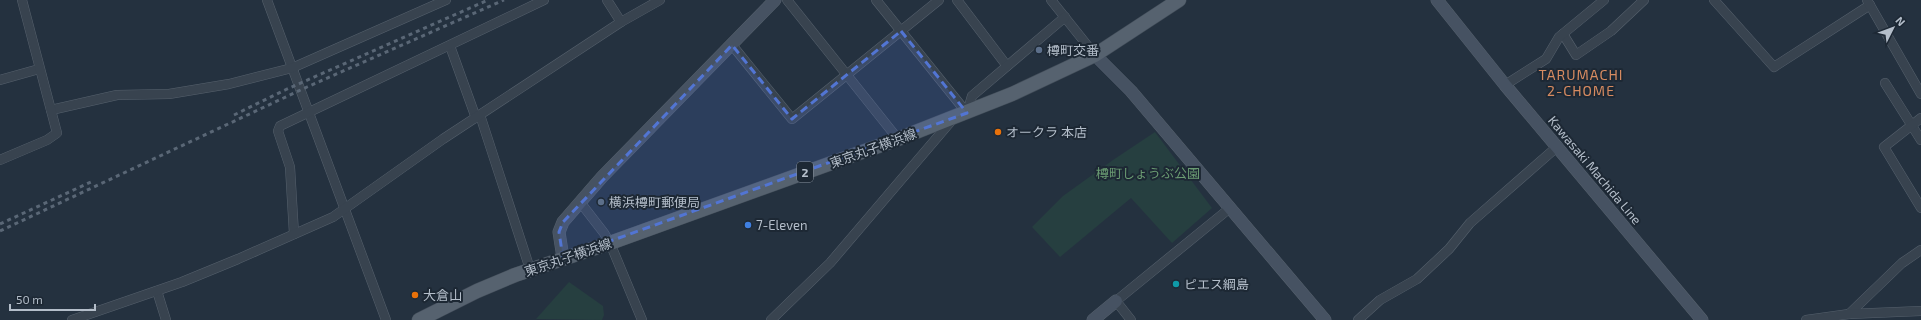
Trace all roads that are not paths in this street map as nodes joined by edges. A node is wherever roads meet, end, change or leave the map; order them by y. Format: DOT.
graph roads {
  1 [pos="22,0"];
  2 [pos="267,0"];
  3 [pos="446,0"];
  4 [pos="544,0"];
  5 [pos="607,0"];
  6 [pos="660,0"];
  7 [pos="775,0"];
  8 [pos="787,0"];
  9 [pos="876,0"];
  10 [pos="939,0"];
  11 [pos="957,0"];
  12 [pos="1051,0"];
  13 [pos="1179,0"];
  14 [pos="1437,0"];
  15 [pos="1604,0"];
  16 [pos="1644,0"];
  17 [pos="1714,0"];
  18 [pos="1869,2"];
  19 [pos="433,3"];
  20 [pos="1065,17"];
  21 [pos="621,22"];
  22 [pos="901,31"];
  23 [pos="1563,34"];
  24 [pos="732,45"];
  25 [pos="450,46"];
  26 [pos="1095,55"];
  27 [pos="1007,66"];
  28 [pos="292,68"];
  29 [pos="39,69"];
  30 [pos="848,74"];
  31 [pos="0,80"];
  32 [pos="1885,83"];
  33 [pos="1505,85"];
  34 [pos="1921,94"];
  35 [pos="51,110"];
  36 [pos="309,113"];
  37 [pos="961,115"];
  38 [pos="478,116"];
  39 [pos="1921,118"];
  40 [pos="1912,124"];
  41 [pos="898,139"];
  42 [pos="1921,140"];
  43 [pos="1558,146"];
  44 [pos="0,160"];
  45 [pos="580,202"];
  46 [pos="1230,208"];
  47 [pos="1921,208"];
  48 [pos="344,209"];
  49 [pos="294,234"];
  50 [pos="610,243"];
  51 [pos="1921,250"];
  52 [pos="563,258"];
  53 [pos="530,269"];
  54 [pos="157,291"];
  55 [pos="1116,301"];
  56 [pos="1921,311"];
  57 [pos="1849,314"];
  58 [pos="427,318"];
  59 [pos="72,320"];
  60 [pos="166,320"];
  61 [pos="386,320"];
  62 [pos="642,320"];
  63 [pos="771,320"];
  64 [pos="1093,320"];
  65 [pos="1131,320"];
  66 [pos="1325,320"];
  67 [pos="1358,320"];
  68 [pos="1702,320"];
  69 [pos="1806,320"];
  1 -- 29 [label="street"];
  2 -- 28 [label="street"];
  3 -- 19 [label="street"];
  4 -- 25 [label="street"];
  5 -- 21 [label="street"];
  6 -- 21 [label="street"];
  7 -- 24 [label="street"];
  8 -- 30 [label="street"];
  9 -- 22 [label="street"];
  10 -- 22 [label="street"];
  11 -- 27 [label="street"];
  12 -- 20 [label="street"];
  13 -- 26 [label="main road, 東京丸子横浜線 / 2"];
  14 -- 33 [label="street, Kawasaki Machida Line"];
  15 -- 23 [label="street"];
  16 -- 23 [label="street"];
  17 -- 18 [label="street"];
  18 -- 34 [label="street"];
  19 -- 28 [label="street"];
  20 -- 26 [label="street"];
  20 -- 27 [label="street"];
  21 -- 38 [label="street"];
  22 -- 30 [label="street"];
  22 -- 37 [label="street"];
  23 -- 33 [label="street"];
  24 -- 30 [label="street"];
  24 -- 45 [label="street"];
  25 -- 36 [label="street"];
  25 -- 38 [label="street"];
  26 -- 37 [label="main road, 東京丸子横浜線 / 2"];
  26 -- 46 [label="street"];
  27 -- 37 [label="street"];
  28 -- 35 [label="street"];
  28 -- 36 [label="street"];
  29 -- 31 [label="street"];
  29 -- 35 [label="street"];
  30 -- 41 [label="street"];
  32 -- 40 [label="street"];
  33 -- 43 [label="street, Kawasaki Machida Line"];
  35 -- 44 [label="street"];
  36 -- 48 [label="street"];
  36 -- 49 [label="street"];
  37 -- 41 [label="main road, 東京丸子横浜線 / 2"];
  37 -- 63 [label="street"];
  38 -- 48 [label="street"];
  38 -- 53 [label="street"];
  39 -- 40 [label="street"];
  40 -- 42 [label="street"];
  40 -- 47 [label="street"];
  41 -- 50 [label="main road, 東京丸子横浜線 / 2"];
  43 -- 67 [label="street"];
  43 -- 68 [label="street, Kawasaki Machida Line"];
  45 -- 50 [label="street"];
  45 -- 52 [label="street"];
  46 -- 55 [label="street"];
  46 -- 66 [label="street"];
  48 -- 49 [label="street"];
  48 -- 61 [label="street"];
  49 -- 54 [label="street"];
  50 -- 52 [label="main road, 東京丸子横浜線 / 2"];
  50 -- 62 [label="street"];
  51 -- 57 [label="street"];
  52 -- 53 [label="main road, 東京丸子横浜線 / 2"];
  53 -- 58 [label="main road, 東京丸子横浜線 / 2"];
  54 -- 59 [label="street"];
  54 -- 60 [label="street"];
  55 -- 64 [label="street"];
  55 -- 65 [label="street"];
  56 -- 57 [label="street"];
  57 -- 69 [label="street"];
}
